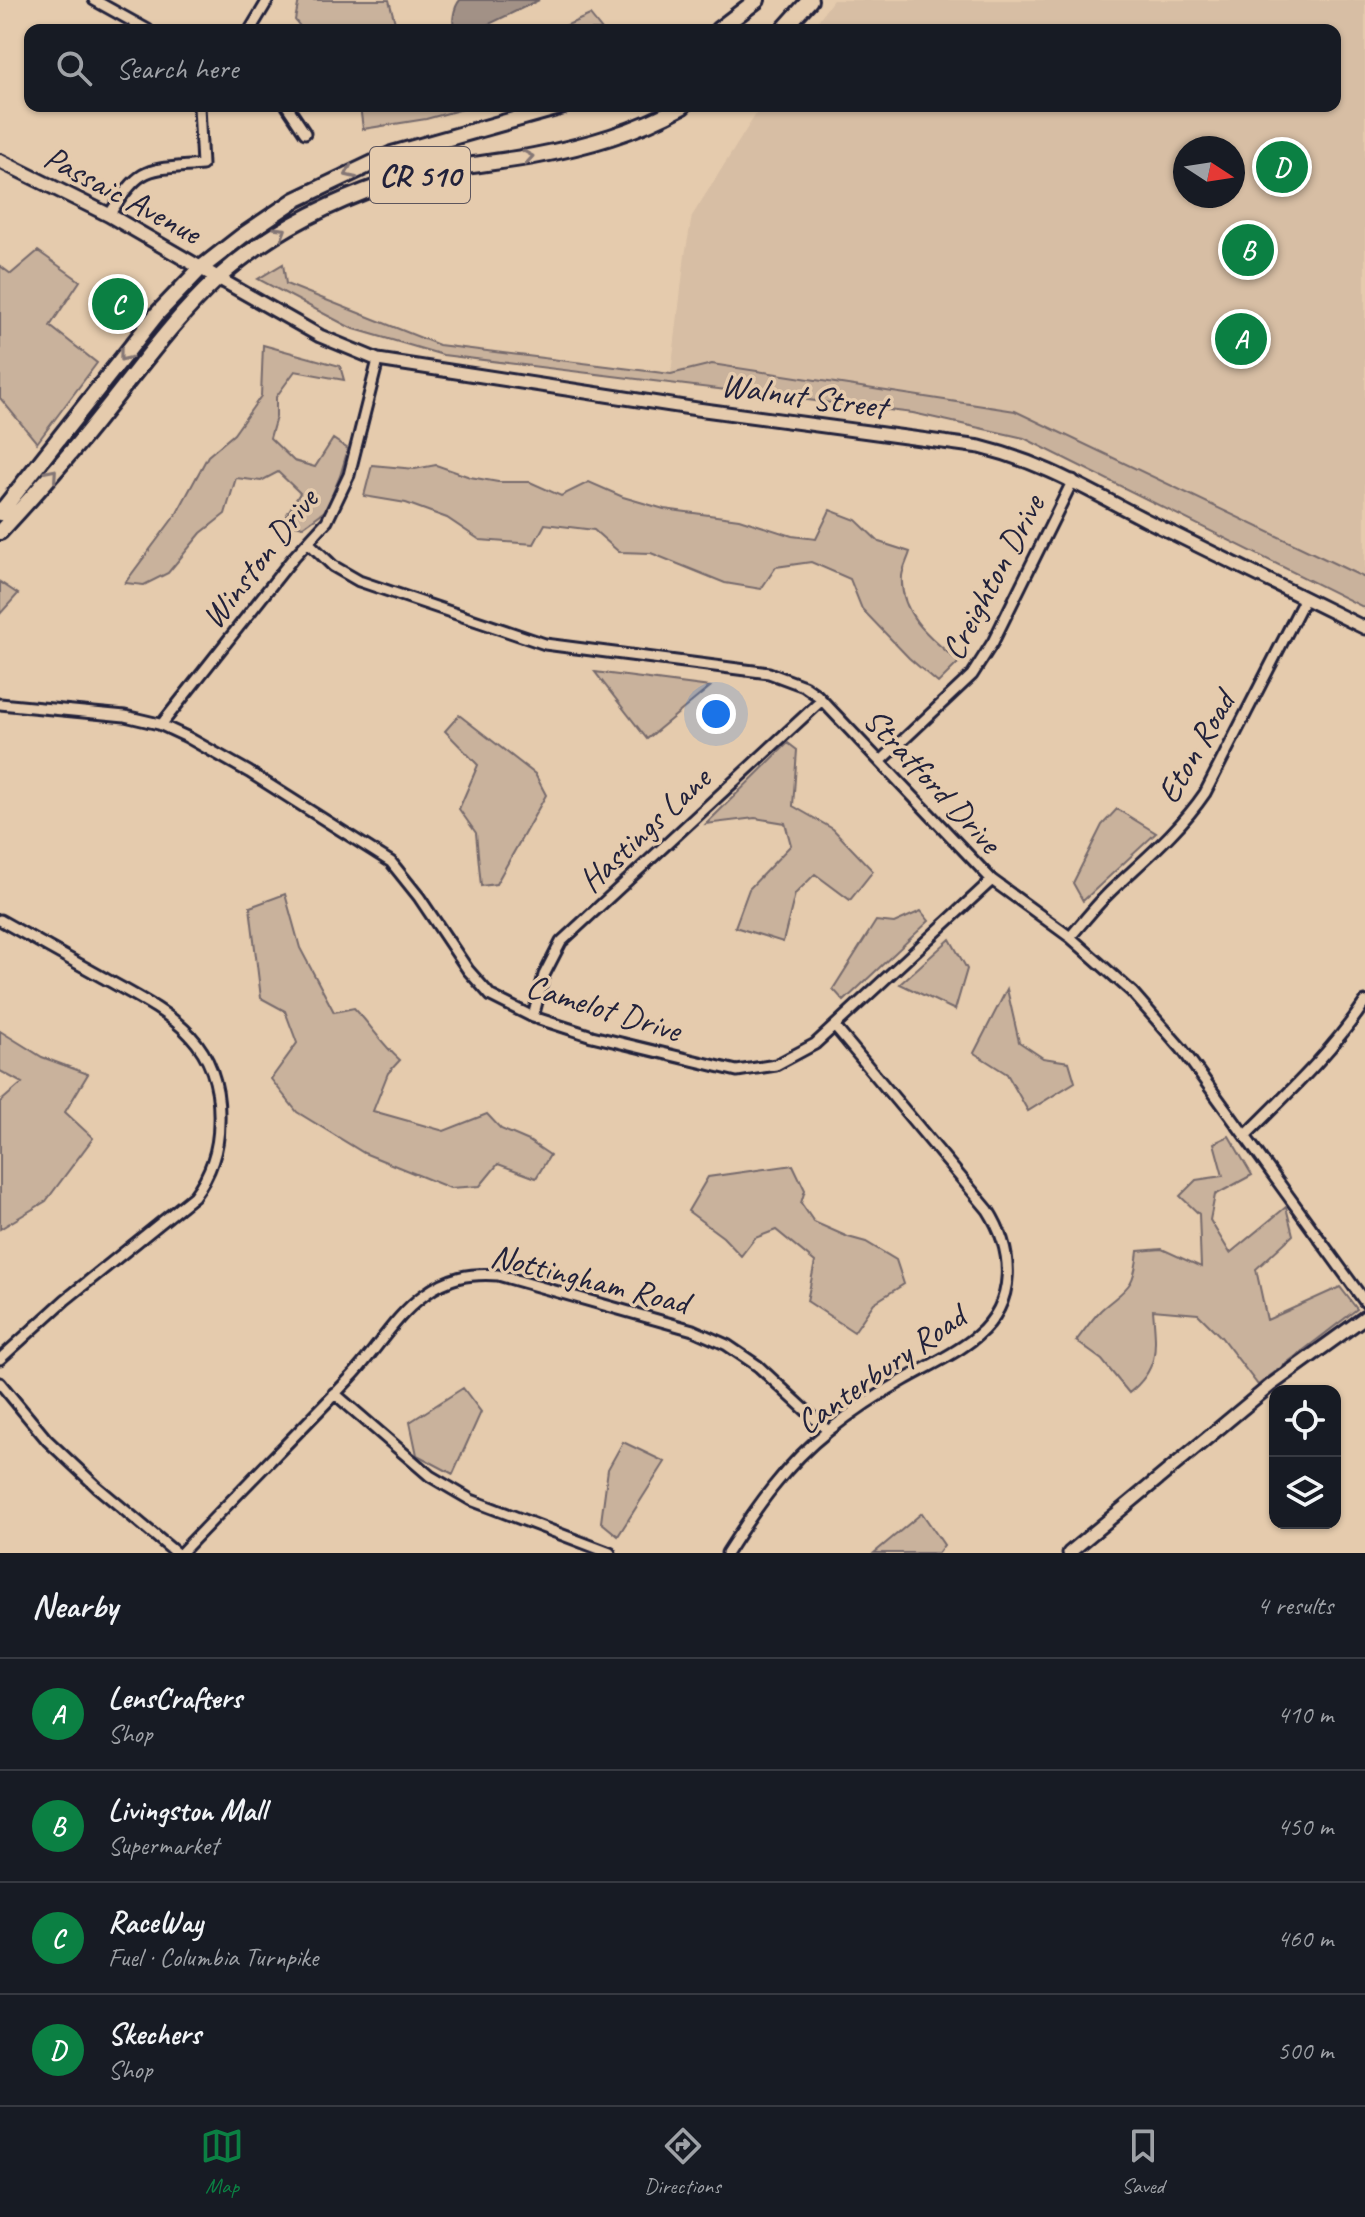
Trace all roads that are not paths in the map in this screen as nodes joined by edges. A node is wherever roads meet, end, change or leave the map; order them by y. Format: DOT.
graph roads {
  1 [pos="268,0"];
  2 [pos="757,0"];
  3 [pos="810,0"];
  4 [pos="99,1"];
  5 [pos="138,24"];
  6 [pos="254,24"];
  7 [pos="726,24"];
  8 [pos="788,24"];
  9 [pos="199,112"];
  10 [pos="291,112"];
  11 [pos="540,112"];
  12 [pos="672,112"];
  13 [pos="305,133"];
  14 [pos="0,161"];
  15 [pos="109,215"];
  16 [pos="201,268"];
  17 [pos="218,278"];
  18 [pos="378,360"];
  19 [pos="1073,480"];
  20 [pos="0,513"];
  21 [pos="0,532"];
  22 [pos="308,542"];
  23 [pos="1305,598"];
  24 [pos="1365,628"];
  25 [pos="822,700"];
  26 [pos="0,704"];
  27 [pos="161,725"];
  28 [pos="881,761"];
  29 [pos="992,880"];
  30 [pos="0,920"];
  31 [pos="1070,937"];
  32 [pos="1365,1002"];
  33 [pos="533,1017"];
  34 [pos="835,1027"];
  35 [pos="1246,1135"];
  36 [pos="1365,1302"];
  37 [pos="1365,1317"];
  38 [pos="0,1359"];
  39 [pos="0,1383"];
  40 [pos="334,1393"];
  41 [pos="828,1431"];
  42 [pos="179,1553"];
  43 [pos="610,1553"];
  44 [pos="727,1553"];
  45 [pos="1069,1553"];
  1 -- 6 [label="street"];
  2 -- 7 [label="main road"];
  3 -- 8 [label="main road"];
  4 -- 5 [label="street"];
  9 -- 15 [label="street"];
  10 -- 13 [label="street"];
  11 -- 16 [label="main road, CR 510, one-way"];
  17 -- 12 [label="main road, CR 510, one-way"];
  14 -- 15 [label="main road, Passaic Avenue"];
  15 -- 16 [label="main road, Passaic Avenue"];
  16 -- 17 [label="main road, Passaic Avenue"];
  16 -- 20 [label="main road, CR 510, one-way"];
  17 -- 18 [label="street, Walnut Street"];
  21 -- 17 [label="main road, CR 510, one-way"];
  18 -- 19 [label="street, Walnut Street"];
  18 -- 22 [label="street, Winston Drive"];
  19 -- 23 [label="street, Walnut Street"];
  19 -- 28 [label="street, Creighton Drive"];
  22 -- 25 [label="street, Stratford Drive"];
  22 -- 27 [label="street, Winston Drive"];
  23 -- 24 [label="street, Walnut Street"];
  23 -- 31 [label="street, Eton Road"];
  25 -- 28 [label="street, Stratford Drive"];
  25 -- 33 [label="street, Hastings Lane"];
  26 -- 27 [label="street, Camelot Drive"];
  27 -- 33 [label="street, Camelot Drive"];
  28 -- 29 [label="street, Stratford Drive"];
  29 -- 31 [label="street, Stratford Drive"];
  29 -- 34 [label="street, Camelot Drive"];
  30 -- 38 [label="street"];
  31 -- 35 [label="street, Stratford Drive"];
  32 -- 35 [label="street"];
  33 -- 34 [label="street, Camelot Drive"];
  34 -- 41 [label="street, Canterbury Road"];
  35 -- 36 [label="street, Stratford Drive"];
  37 -- 45 [label="street"];
  39 -- 42 [label="street"];
  40 -- 41 [label="street, Nottingham Road"];
  40 -- 42 [label="street, Nottingham Road"];
  40 -- 43 [label="street"];
  41 -- 44 [label="street, Canterbury Road"];
}
